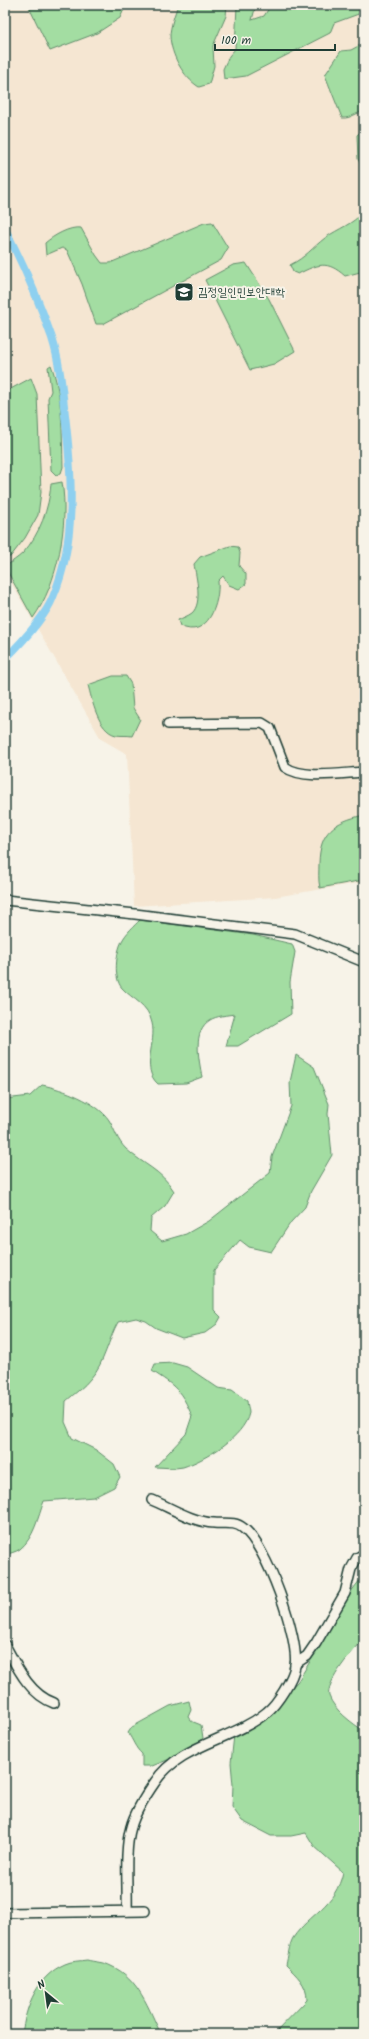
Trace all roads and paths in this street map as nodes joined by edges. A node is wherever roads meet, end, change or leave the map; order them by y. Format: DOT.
graph roads {
  1 [pos="168,724"];
  2 [pos="364,772"];
  3 [pos="5,900"];
  4 [pos="364,962"];
  5 [pos="152,1500"];
  6 [pos="364,1554"];
  7 [pos="5,1645"];
  8 [pos="295,1664"];
  9 [pos="54,1703"];
  10 [pos="127,1911"];
  11 [pos="145,1911"];
  12 [pos="5,1913"];
  1 -- 2 [label="street"];
  3 -- 4 [label="street"];
  5 -- 8 [label="street"];
  6 -- 8 [label="street"];
  7 -- 9 [label="street"];
  8 -- 10 [label="street"];
  10 -- 11 [label="street"];
  10 -- 12 [label="street"];
}
